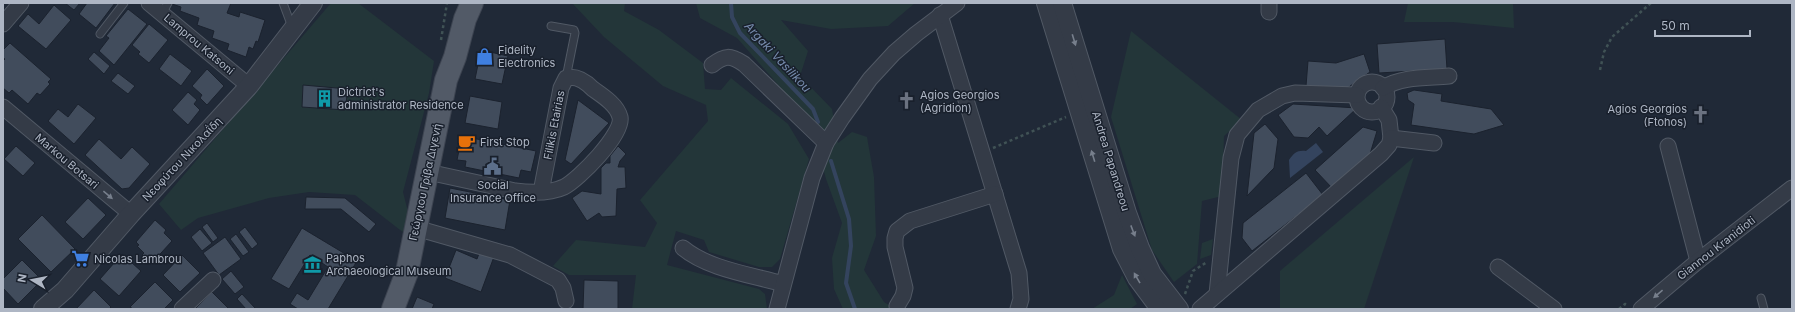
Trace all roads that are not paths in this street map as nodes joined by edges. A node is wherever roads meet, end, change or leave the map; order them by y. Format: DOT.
graph roads {
  1 [pos="21,3"];
  2 [pos="124,3"];
  3 [pos="149,3"];
  4 [pos="283,3"];
  5 [pos="314,3"];
  6 [pos="460,3"];
  7 [pos="472,3"];
  8 [pos="957,3"];
  9 [pos="1046,3"];
  10 [pos="1062,3"];
  11 [pos="165,8"];
  12 [pos="940,16"];
  13 [pos="3,24"];
  14 [pos="551,26"];
  15 [pos="293,30"];
  16 [pos="100,34"];
  17 [pos="712,65"];
  18 [pos="447,76"];
  19 [pos="1449,76"];
  20 [pos="566,78"];
  21 [pos="249,86"];
  22 [pos="1383,88"];
  23 [pos="1357,95"];
  24 [pos="3,107"];
  25 [pos="1381,108"];
  26 [pos="1391,138"];
  27 [pos="826,143"];
  28 [pos="1434,144"];
  29 [pos="1668,146"];
  30 [pos="428,172"];
  31 [pos="1792,188"];
  32 [pos="540,192"];
  33 [pos="994,194"];
  34 [pos="131,214"];
  35 [pos="416,228"];
  36 [pos="683,248"];
  37 [pos="1698,261"];
  38 [pos="1498,267"];
  39 [pos="213,280"];
  40 [pos="783,284"];
  41 [pos="1217,294"];
  42 [pos="1761,298"];
  43 [pos="566,301"];
  44 [pos="1181,304"];
  45 [pos="897,306"];
  46 [pos="43,309"];
  47 [pos="182,309"];
  48 [pos="393,309"];
  49 [pos="777,309"];
  50 [pos="1018,309"];
  51 [pos="1160,309"];
  52 [pos="1200,309"];
  53 [pos="1554,309"];
  54 [pos="1640,309"];
  55 [pos="1764,309"];
  1 -- 13 [label="street"];
  2 -- 16 [label="lane"];
  3 -- 11 [label="street, Lamprou Katsoni"];
  4 -- 15 [label="lane"];
  5 -- 15 [label="street, Νεοφύτου Νικολαΐδη"];
  6 -- 18 [label="main road, Γεώργιου Γρίβα Διγενή"];
  7 -- 18 [label="main road, Γεώργιου Γρίβα Διγενή"];
  8 -- 12 [label="street"];
  51 -- 9 [label="street, Andrea Papandreou, one-way"];
  10 -- 44 [label="street, Andrea Papandreou, one-way"];
  11 -- 21 [label="street, Lamprou Katsoni"];
  12 -- 27 [label="street"];
  12 -- 33 [label="street"];
  14 -- 20 [label="lane"];
  15 -- 21 [label="street, Νεοφύτου Νικολαΐδη"];
  17 -- 27 [label="street"];
  18 -- 30 [label="main road, Γεώργιου Γρίβα Διγενή"];
  19 -- 22 [label="street"];
  20 -- 32 [label="street, Filikis Etairias"];
  20 -- 32 [label="street, Filikis Etairias"];
  21 -- 34 [label="street, Νεοφύτου Νικολαΐδη"];
  22 -- 23 [label="street"];
  22 -- 25 [label="street"];
  23 -- 25 [label="street"];
  23 -- 41 [label="street"];
  24 -- 34 [label="street, Markou Botsari, one-way"];
  25 -- 26 [label="street"];
  26 -- 28 [label="street"];
  26 -- 41 [label="street"];
  27 -- 40 [label="street"];
  29 -- 37 [label="street"];
  30 -- 32 [label="street, Filikis Etairias"];
  30 -- 35 [label="main road, Γεώργιου Γρίβα Διγενή"];
  31 -- 37 [label="street, Giannou Kranidioti"];
  33 -- 45 [label="street"];
  33 -- 50 [label="street"];
  34 -- 46 [label="street, Νεοφύτου Νικολαΐδη"];
  35 -- 43 [label="street"];
  35 -- 48 [label="main road, Γεώργιου Γρίβα Διγενή"];
  36 -- 40 [label="street"];
  37 -- 54 [label="street, Giannou Kranidioti, one-way"];
  38 -- 53 [label="street"];
  39 -- 47 [label="street"];
  40 -- 49 [label="street"];
  41 -- 52 [label="street"];
  42 -- 55 [label="lane"];
}
